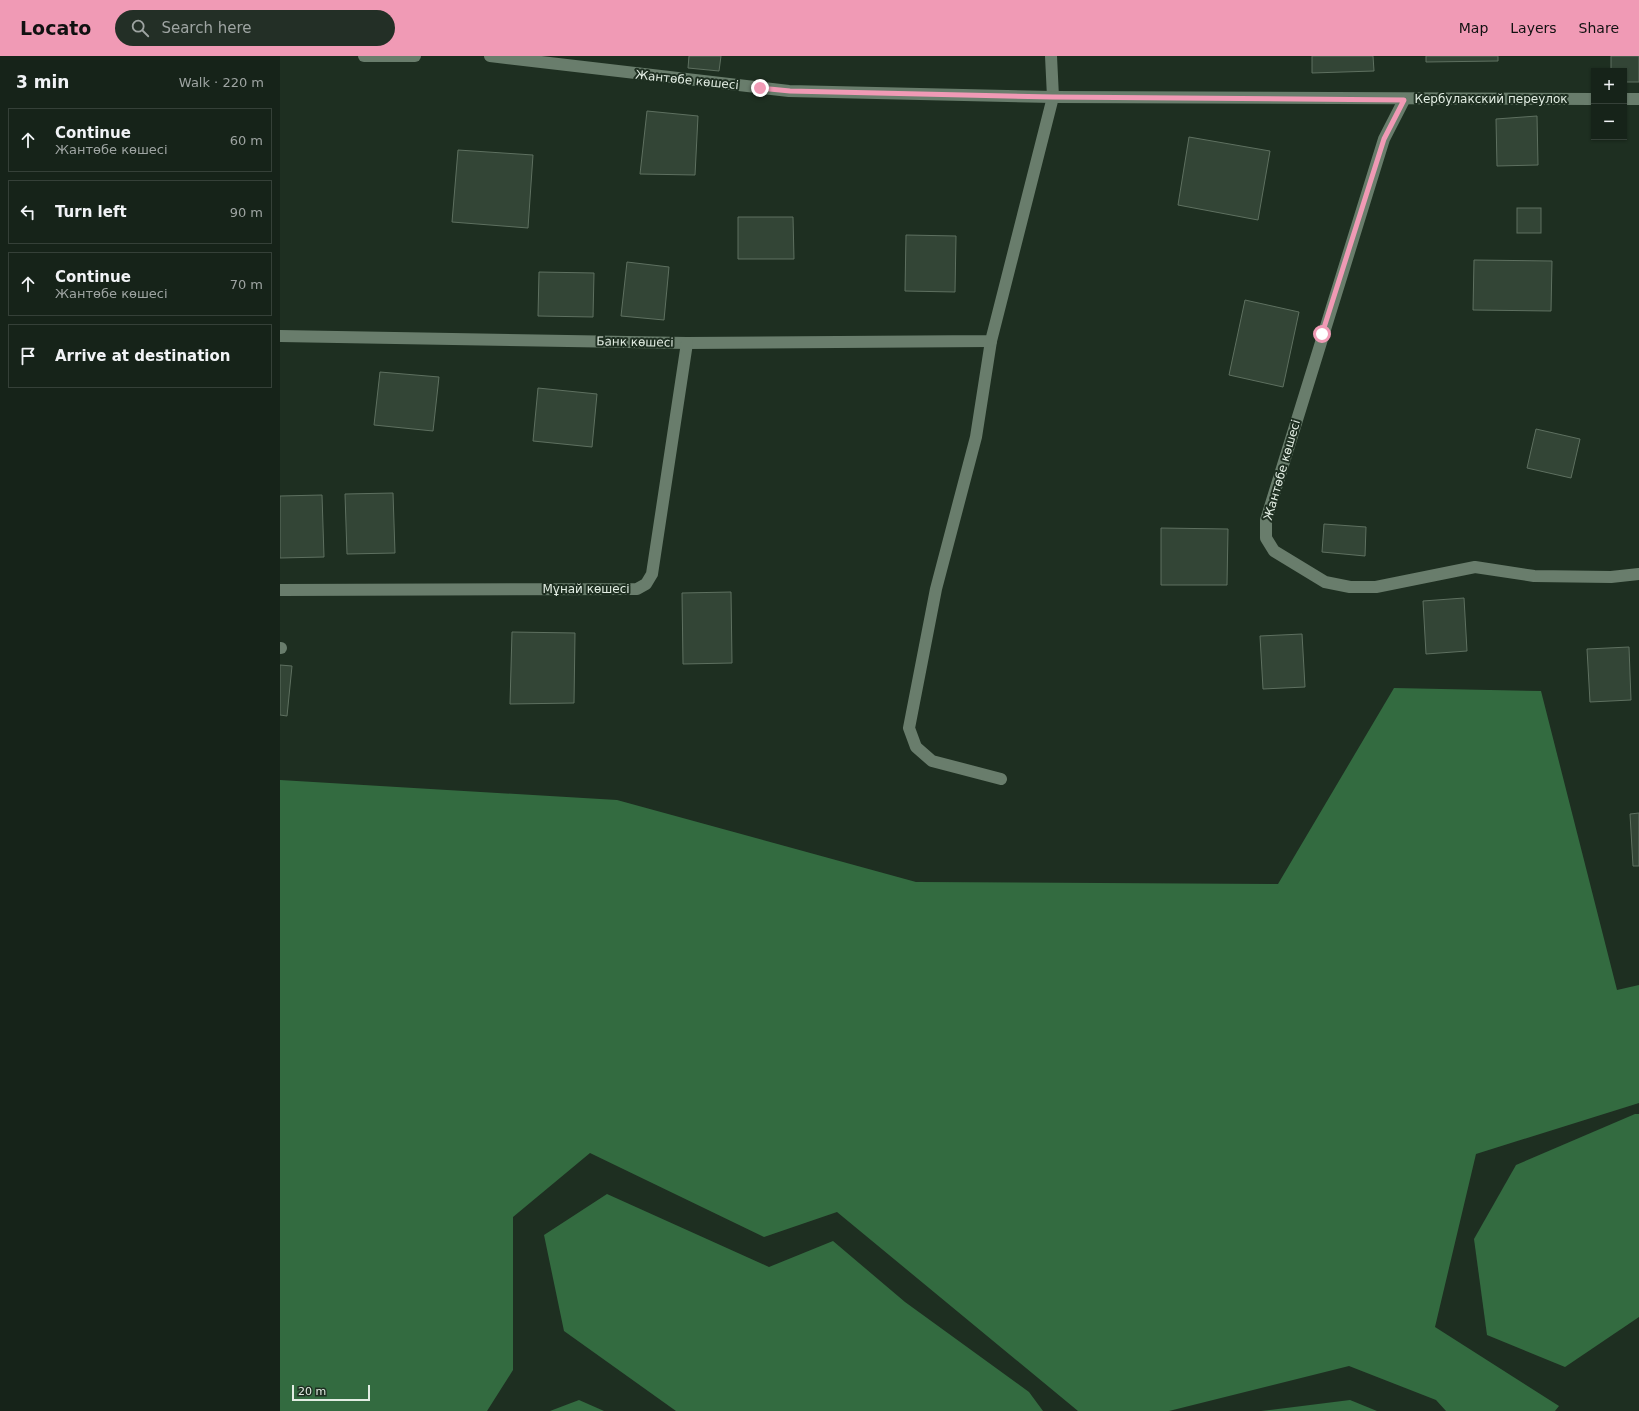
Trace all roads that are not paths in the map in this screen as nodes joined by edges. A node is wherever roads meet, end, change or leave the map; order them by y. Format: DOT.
graph roads {
  1 [pos="364,56"];
  2 [pos="415,56"];
  3 [pos="490,56"];
  4 [pos="1051,56"];
  5 [pos="1053,97"];
  6 [pos="1591,99"];
  7 [pos="1627,99"];
  8 [pos="1639,99"];
  9 [pos="1404,100"];
  10 [pos="280,336"];
  11 [pos="991,341"];
  12 [pos="687,343"];
  13 [pos="1639,574"];
  14 [pos="280,590"];
  15 [pos="1001,779"];
  1 -- 2 [label="street"];
  3 -- 5 [label="street, Жантөбе көшесі"];
  4 -- 5 [label="street"];
  5 -- 9 [label="street, Кербулакский переулок"];
  5 -- 11 [label="street"];
  6 -- 9 [label="street, Кербулакский переулок"];
  7 -- 8 [label="street"];
  9 -- 13 [label="street, Жантөбе көшесі"];
  10 -- 12 [label="street, Банк көшесі"];
  11 -- 12 [label="street, Банк көшесі"];
  11 -- 15 [label="street"];
  12 -- 14 [label="street, Мұнай көшесі"];
}
